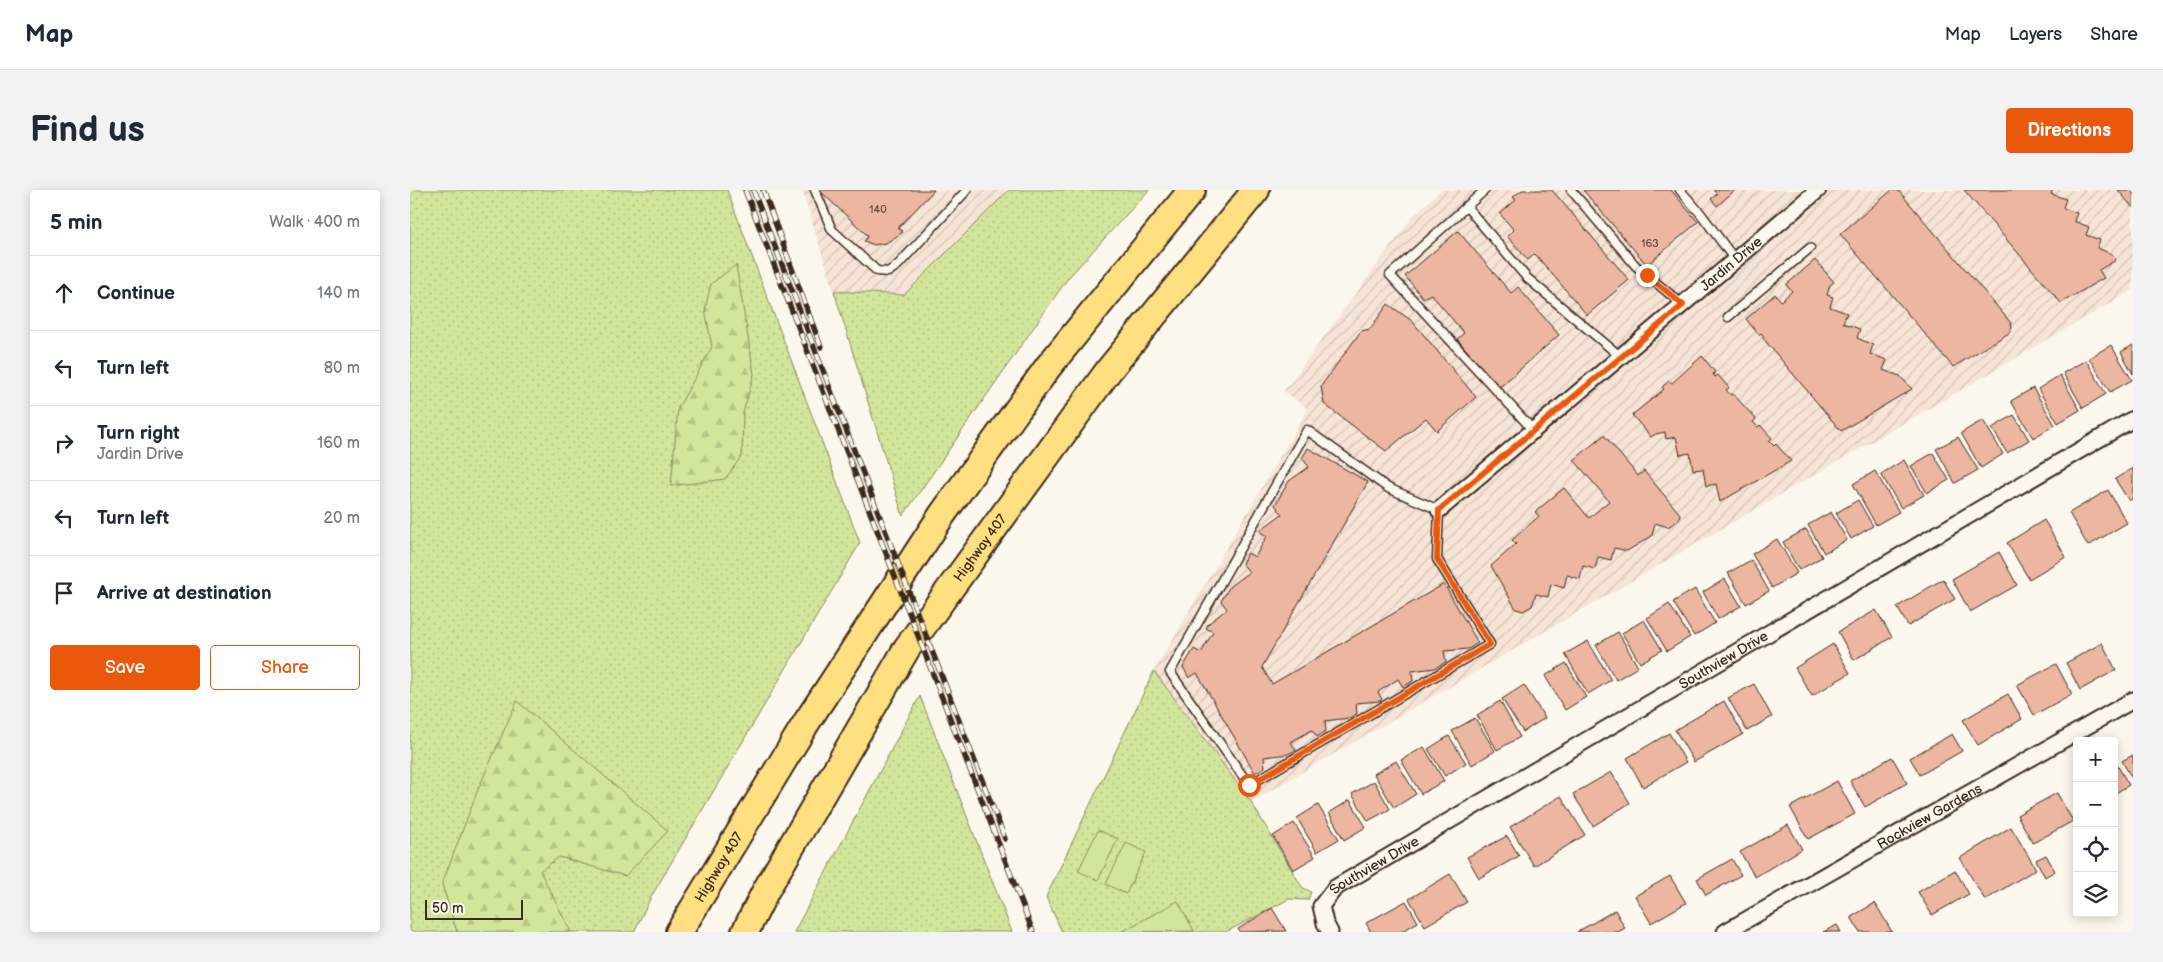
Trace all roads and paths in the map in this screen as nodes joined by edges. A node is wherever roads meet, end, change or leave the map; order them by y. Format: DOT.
graph roads {
  1 [pos="815,190"];
  2 [pos="967,190"];
  3 [pos="1192,190"];
  4 [pos="1256,190"];
  5 [pos="1485,190"];
  6 [pos="1571,190"];
  7 [pos="1680,190"];
  8 [pos="1814,191"];
  9 [pos="1466,206"];
  10 [pos="1810,248"];
  11 [pos="1735,260"];
  12 [pos="1683,305"];
  13 [pos="1728,317"];
  14 [pos="1621,357"];
  15 [pos="2133,420"];
  16 [pos="1534,431"];
  17 [pos="1439,510"];
  18 [pos="2133,700"];
  19 [pos="679,932"];
  20 [pos="745,932"];
  21 [pos="1330,932"];
  22 [pos="1726,932"];
  1 -- 2 [label="lane"];
  3 -- 19 [label="highway, Highway 407"];
  4 -- 20 [label="highway, Highway 407"];
  5 -- 9 [label="lane"];
  6 -- 12 [label="lane"];
  7 -- 11 [label="lane"];
  8 -- 11 [label="street, Jardin Drive"];
  9 -- 14 [label="lane"];
  9 -- 16 [label="lane"];
  10 -- 13 [label="lane"];
  11 -- 12 [label="street, Jardin Drive"];
  12 -- 14 [label="street, Jardin Drive"];
  14 -- 16 [label="street, Jardin Drive"];
  15 -- 21 [label="street, Southview Drive"];
  16 -- 17 [label="street, Jardin Drive"];
  17 -- 17 [label="lane"];
  18 -- 22 [label="street, Rockview Gardens"];
}
